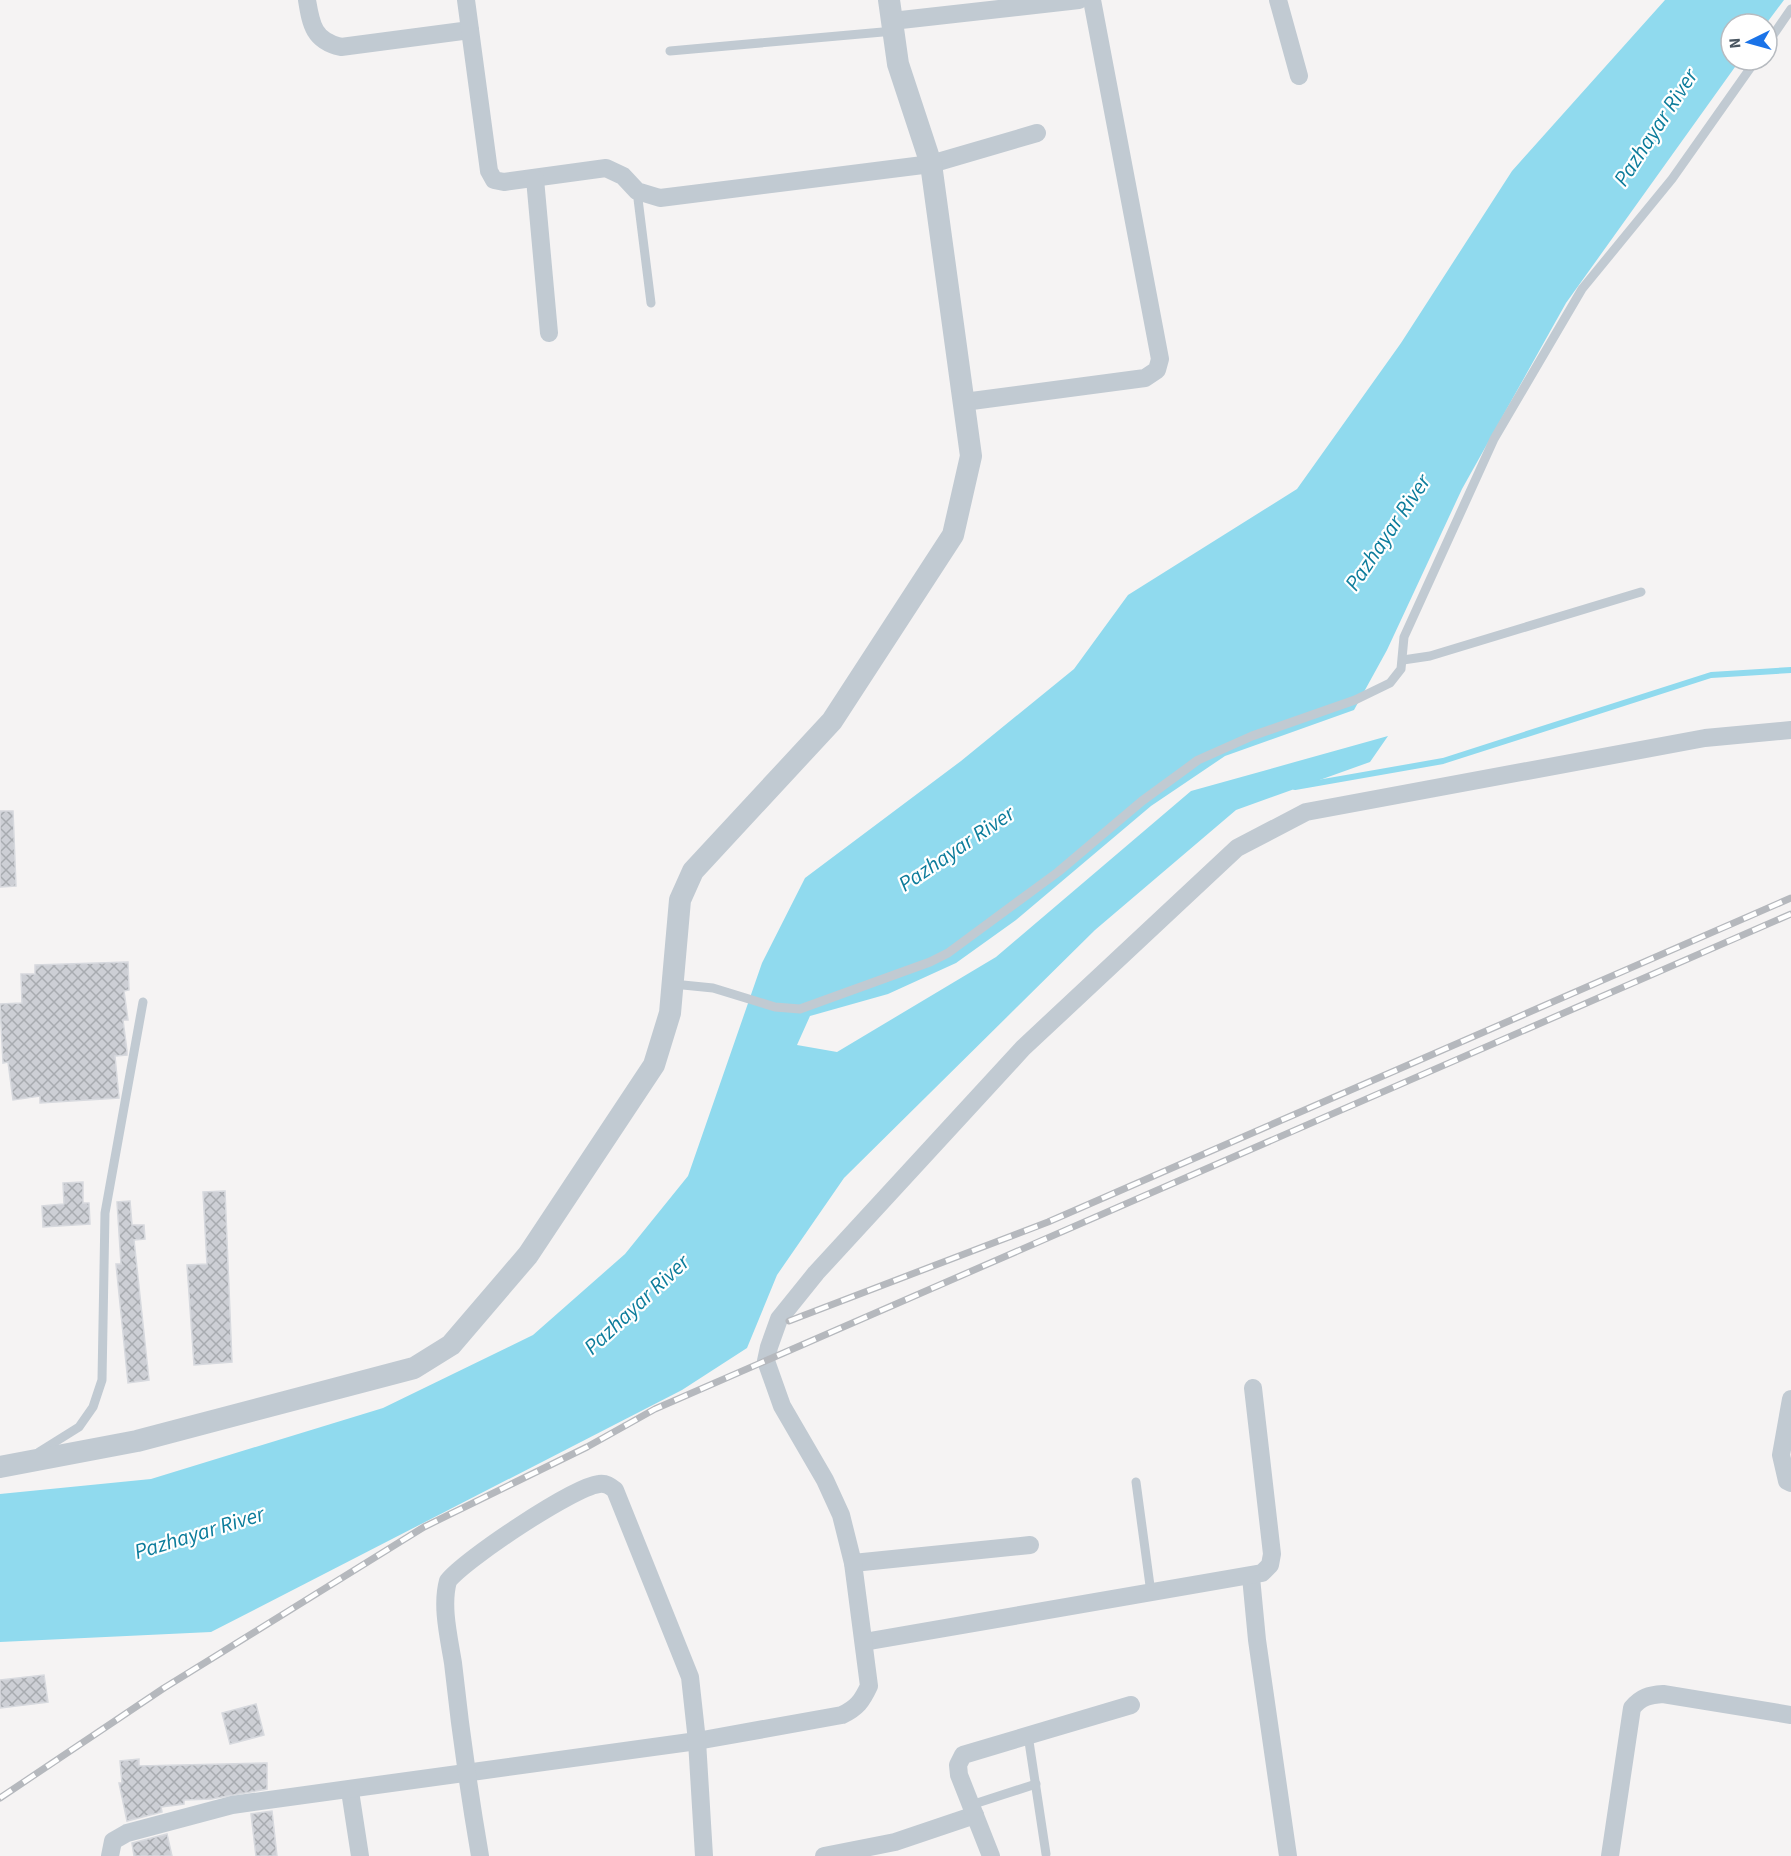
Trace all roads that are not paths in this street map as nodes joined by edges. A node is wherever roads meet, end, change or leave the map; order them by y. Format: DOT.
graph roads {
  1 [pos="308,0"];
  2 [pos="466,0"];
  3 [pos="1079,0"];
  4 [pos="1092,0"];
  5 [pos="1278,0"];
  6 [pos="1791,9"];
  7 [pos="892,18"];
  8 [pos="1779,26"];
  9 [pos="470,30"];
  10 [pos="670,51"];
  11 [pos="1748,72"];
  12 [pos="1299,76"];
  13 [pos="1037,133"];
  14 [pos="931,164"];
  15 [pos="535,179"];
  16 [pos="637,191"];
  17 [pos="651,303"];
  18 [pos="549,333"];
  19 [pos="964,402"];
  20 [pos="1641,592"];
  21 [pos="1403,660"];
  22 [pos="1791,730"];
  23 [pos="673,984"];
  24 [pos="143,1002"];
  25 [pos="1253,1388"];
  26 [pos="1791,1399"];
  27 [pos="11,1465"];
  28 [pos="1136,1482"];
  29 [pos="1791,1483"];
  30 [pos="1030,1545"];
  31 [pos="853,1563"];
  32 [pos="1251,1577"];
  33 [pos="1151,1593"];
  34 [pos="864,1642"];
  35 [pos="1131,1705"];
  36 [pos="1791,1715"];
  37 [pos="1028,1735"];
  38 [pos="697,1742"];
  39 [pos="466,1772"];
  40 [pos="1036,1784"];
  41 [pos="350,1791"];
  42 [pos="973,1810"];
  43 [pos="1046,1854"];
  44 [pos="110,1856"];
  45 [pos="360,1856"];
  46 [pos="480,1856"];
  47 [pos="704,1856"];
  48 [pos="824,1856"];
  49 [pos="991,1856"];
  50 [pos="1288,1856"];
  51 [pos="1610,1856"];
  1 -- 9 [label="street"];
  2 -- 9 [label="street"];
  3 -- 7 [label="street"];
  4 -- 19 [label="street"];
  5 -- 12 [label="street"];
  6 -- 8 [label="lane"];
  7 -- 10 [label="lane"];
  7 -- 14 [label="street"];
  9 -- 15 [label="street"];
  11 -- 21 [label="lane"];
  13 -- 14 [label="street"];
  14 -- 16 [label="street"];
  14 -- 19 [label="street"];
  15 -- 16 [label="street"];
  15 -- 18 [label="street"];
  16 -- 17 [label="lane"];
  19 -- 23 [label="street"];
  20 -- 21 [label="lane"];
  21 -- 23 [label="lane"];
  22 -- 31 [label="street"];
  23 -- 27 [label="street"];
  24 -- 27 [label="lane"];
  25 -- 32 [label="street"];
  26 -- 29 [label="street"];
  28 -- 33 [label="lane"];
  30 -- 31 [label="street"];
  31 -- 34 [label="street"];
  32 -- 33 [label="street"];
  32 -- 50 [label="street"];
  33 -- 34 [label="street"];
  34 -- 38 [label="street"];
  35 -- 37 [label="street"];
  36 -- 51 [label="street"];
  37 -- 40 [label="lane"];
  37 -- 42 [label="street"];
  38 -- 39 [label="street"];
  38 -- 39 [label="street"];
  38 -- 47 [label="street"];
  39 -- 41 [label="street"];
  39 -- 46 [label="street"];
  40 -- 42 [label="lane"];
  40 -- 43 [label="lane"];
  41 -- 44 [label="street"];
  41 -- 45 [label="street"];
  42 -- 48 [label="street"];
  42 -- 49 [label="street"];
}
